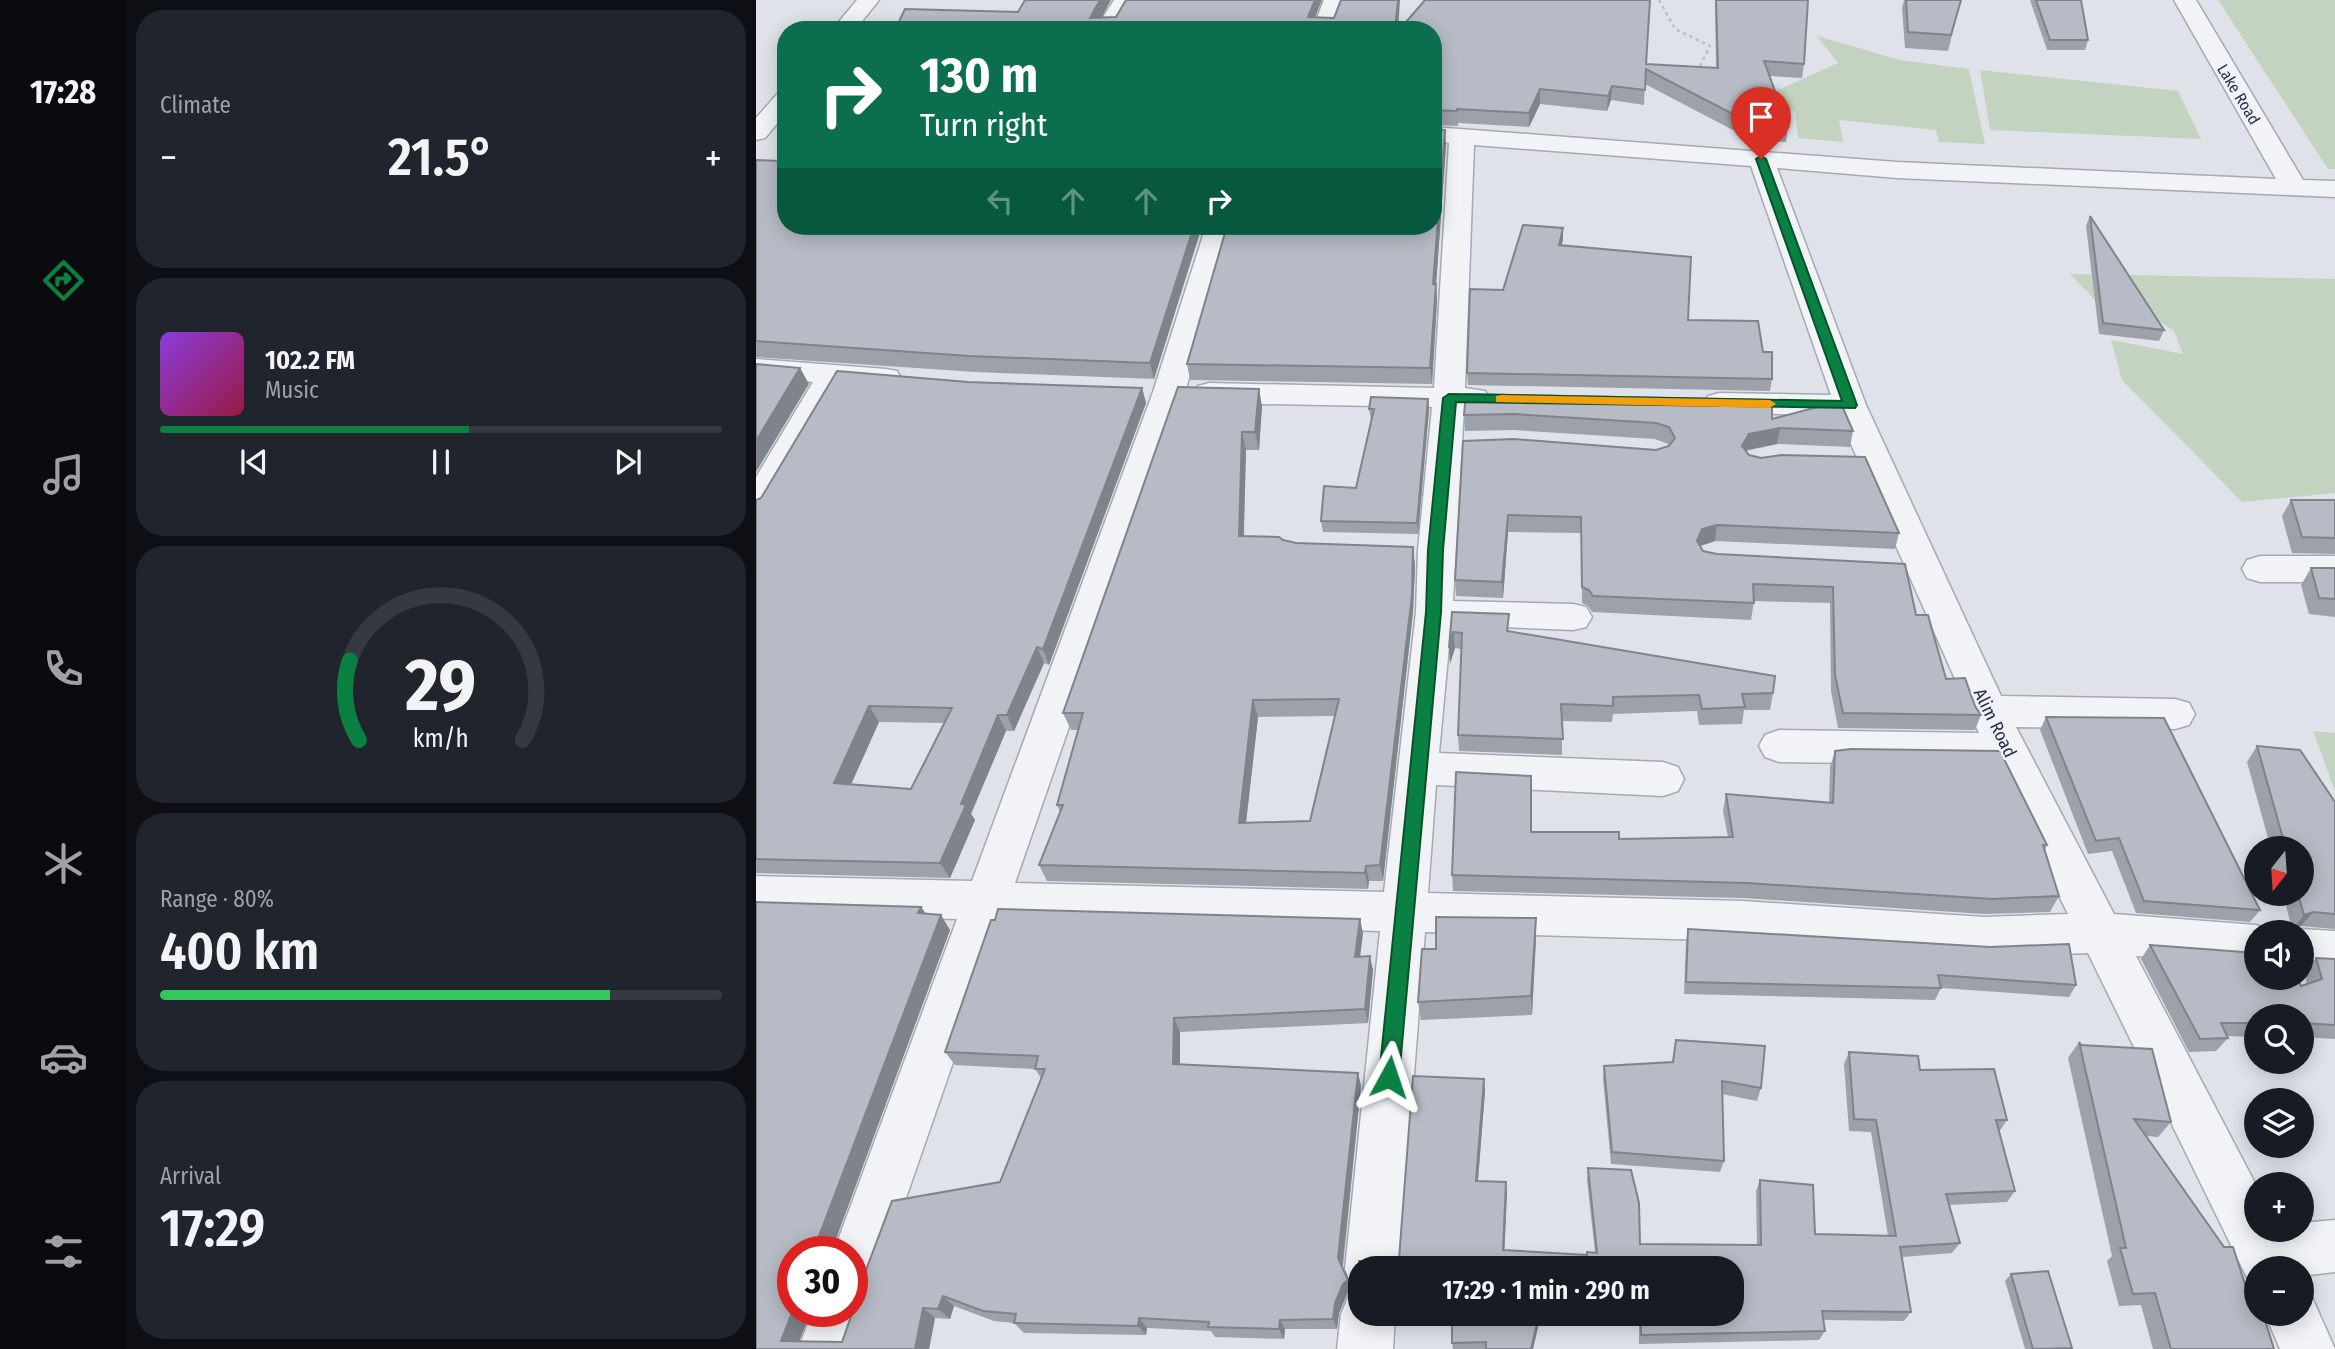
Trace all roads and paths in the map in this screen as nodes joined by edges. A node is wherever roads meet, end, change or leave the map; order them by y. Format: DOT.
graph roads {
  1 [pos="868,0"];
  2 [pos="1125,0"];
  3 [pos="1335,0"];
  4 [pos="1659,0"];
  5 [pos="2185,0"];
  6 [pos="850,21"];
  7 [pos="1112,21"];
  8 [pos="1326,21"];
  9 [pos="1697,72"];
  10 [pos="777,108"];
  11 [pos="756,133"];
  12 [pos="1447,135"];
  13 [pos="1761,159"];
  14 [pos="2294,187"];
  15 [pos="2335,189"];
  16 [pos="1216,235"];
  17 [pos="756,368"];
  18 [pos="834,374"];
  19 [pos="911,380"];
  20 [pos="1156,391"];
  21 [pos="1449,398"];
  22 [pos="1505,399"];
  23 [pos="1684,402"];
  24 [pos="1850,405"];
  25 [pos="756,505"];
  26 [pos="1881,564"];
  27 [pos="1922,566"];
  28 [pos="2260,569"];
  29 [pos="2335,569"];
  30 [pos="1434,612"];
  31 [pos="1573,617"];
  32 [pos="1988,711"];
  33 [pos="2175,714"];
  34 [pos="1779,746"];
  35 [pos="2007,749"];
  36 [pos="1417,768"];
  37 [pos="1663,779"];
  38 [pos="756,895"];
  39 [pos="987,901"];
  40 [pos="1404,912"];
  41 [pos="2102,933"];
  42 [pos="2244,944"];
  43 [pos="2314,950"];
  44 [pos="2335,951"];
  45 [pos="866,1236"];
  46 [pos="2335,1246"];
  47 [pos="1373,1256"];
  48 [pos="2264,1256"];
  49 [pos="2290,1256"];
  50 [pos="1367,1326"];
  51 [pos="2297,1326"];
  52 [pos="834,1327"];
  53 [pos="826,1349"];
  54 [pos="1365,1349"];
  55 [pos="2308,1349"];
  1 -- 6 [label="street"];
  2 -- 7 [label="street"];
  3 -- 8 [label="street"];
  4 -- 9 [label="path"];
  5 -- 14 [label="street, Lake Road"];
  10 -- 11 [label="street"];
  12 -- 13 [label="street"];
  12 -- 21 [label="street"];
  13 -- 14 [label="street"];
  13 -- 24 [label="street, Alim Road"];
  14 -- 15 [label="street"];
  16 -- 20 [label="street"];
  17 -- 18 [label="street"];
  18 -- 19 [label="street"];
  18 -- 25 [label="street"];
  20 -- 21 [label="street"];
  20 -- 39 [label="street"];
  21 -- 22 [label="street"];
  21 -- 30 [label="street"];
  23 -- 24 [label="street"];
  24 -- 27 [label="street, Alim Road"];
  26 -- 27 [label="street"];
  27 -- 32 [label="street, Alim Road"];
  28 -- 29 [label="street"];
  30 -- 31 [label="street"];
  30 -- 36 [label="street"];
  32 -- 33 [label="street"];
  32 -- 35 [label="street, Alim Road"];
  34 -- 35 [label="street"];
  35 -- 41 [label="street, Alim Road"];
  36 -- 37 [label="street"];
  36 -- 40 [label="street"];
  38 -- 39 [label="street"];
  39 -- 40 [label="street"];
  39 -- 45 [label="street"];
  40 -- 41 [label="street"];
  40 -- 47 [label="street"];
  41 -- 42 [label="street"];
  41 -- 48 [label="street, Alim Road"];
  43 -- 44 [label="street"];
  46 -- 49 [label="street"];
  50 -- 54 [label="street"];
  51 -- 55 [label="street"];
  52 -- 53 [label="street"];
}
